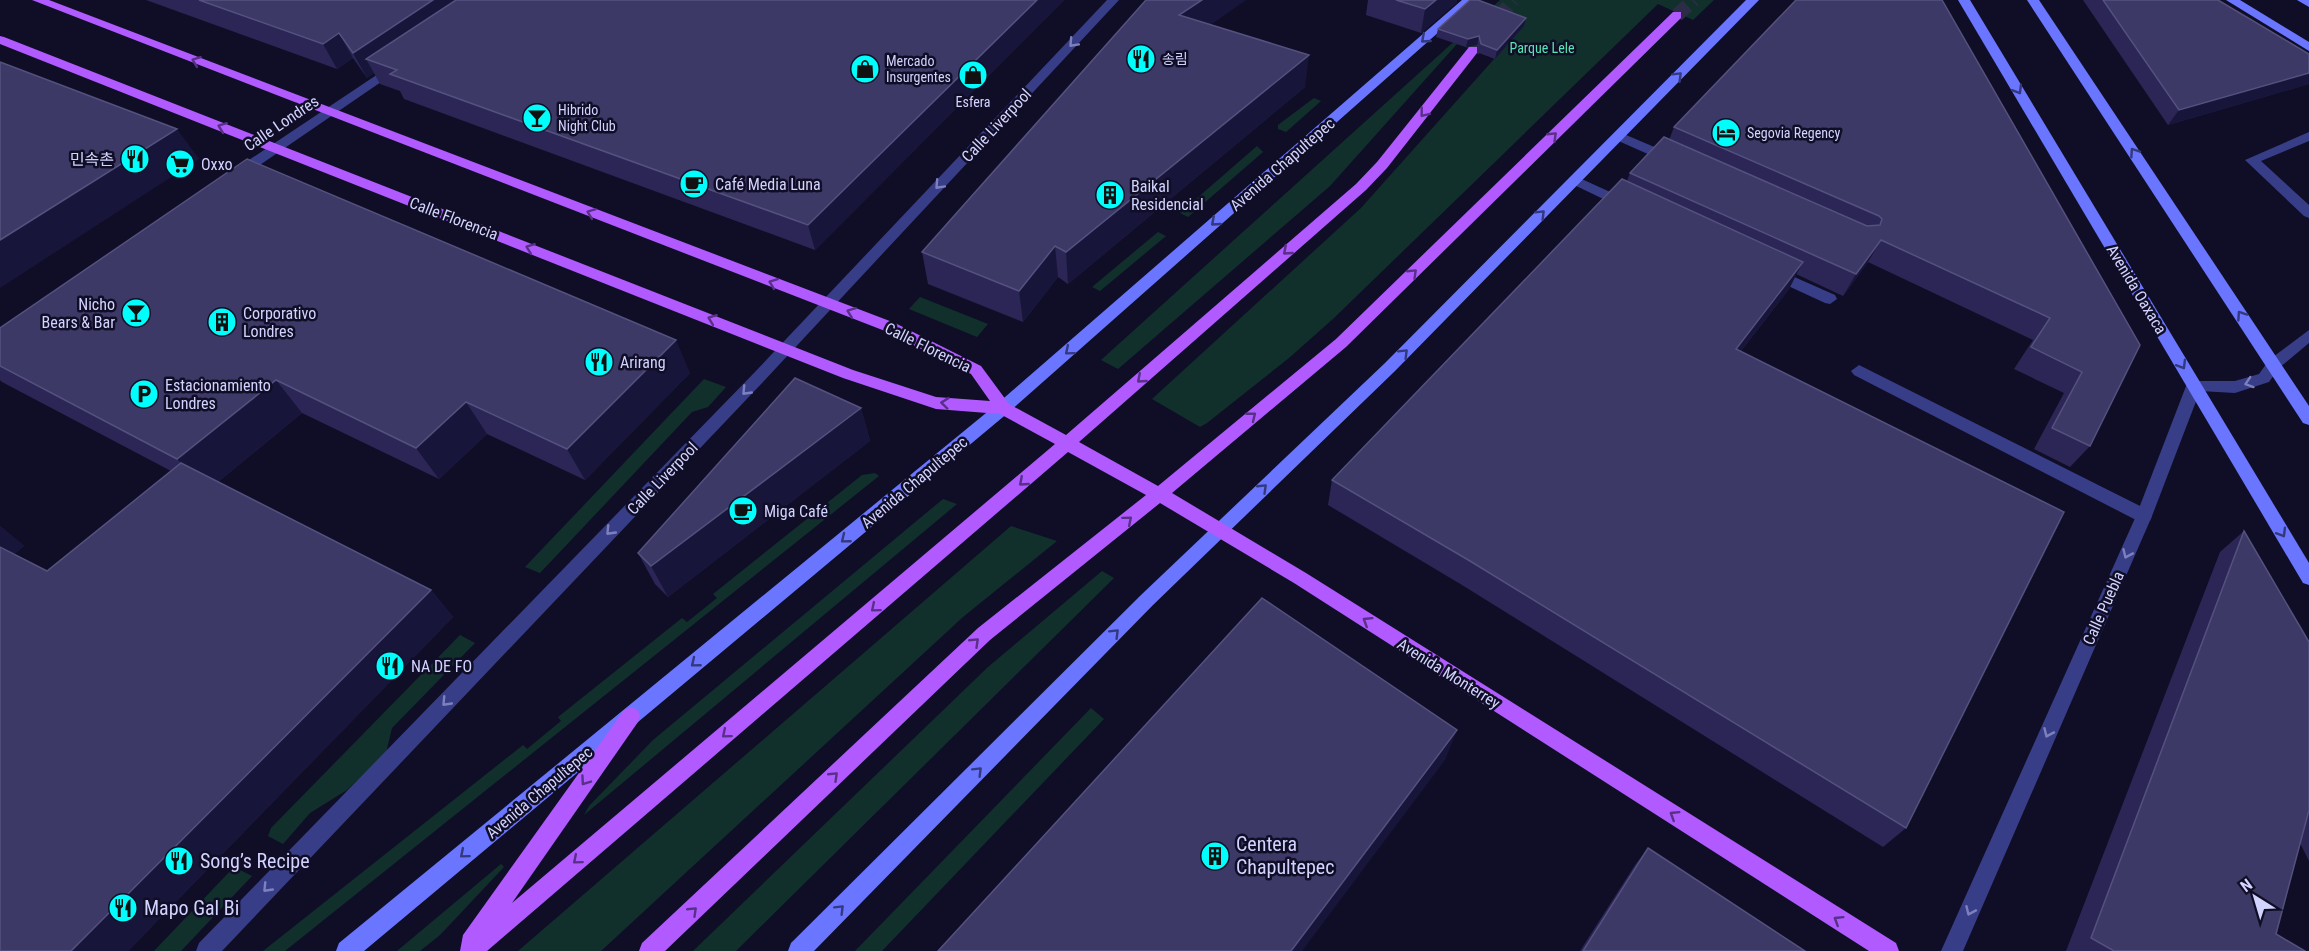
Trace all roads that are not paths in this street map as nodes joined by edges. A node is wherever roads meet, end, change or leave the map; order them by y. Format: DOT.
graph roads {
  1 [pos="38,0"];
  2 [pos="1113,0"];
  3 [pos="1469,0"];
  4 [pos="1753,0"];
  5 [pos="1964,0"];
  6 [pos="2033,0"];
  7 [pos="2232,0"];
  8 [pos="2303,0"];
  9 [pos="2309,3"];
  10 [pos="1677,15"];
  11 [pos="0,40"];
  12 [pos="2309,47"];
  13 [pos="1473,50"];
  14 [pos="406,59"];
  15 [pos="329,112"];
  16 [pos="1618,136"];
  17 [pos="2309,136"];
  18 [pos="276,148"];
  19 [pos="1682,164"];
  20 [pos="1575,180"];
  21 [pos="221,186"];
  22 [pos="1638,210"];
  23 [pos="2309,213"];
  24 [pos="1755,264"];
  25 [pos="1830,298"];
  26 [pos="828,303"];
  27 [pos="2309,334"];
  28 [pos="786,348"];
  29 [pos="2274,363"];
  30 [pos="1859,371"];
  31 [pos="2194,385"];
  32 [pos="1003,408"];
  33 [pos="2309,419"];
  34 [pos="1067,443"];
  35 [pos="1159,494"];
  36 [pos="2144,516"];
  37 [pos="1221,529"];
  38 [pos="2309,578"];
  39 [pos="631,716"];
  40 [pos="207,951"];
  41 [pos="347,951"];
  42 [pos="465,951"];
  43 [pos="471,951"];
  44 [pos="650,951"];
  45 [pos="799,951"];
  46 [pos="1888,951"];
  47 [pos="1953,951"];
  15 -- 1 [label="main road, Calle Florencia, one-way"];
  2 -- 26 [label="street, Calle Liverpool, one-way"];
  3 -- 32 [label="main road, Avenida Chapultepec, one-way"];
  16 -- 4 [label="main road, one-way"];
  5 -- 31 [label="main road, Avenida Oaxaca, one-way"];
  29 -- 6 [label="main road, one-way"];
  7 -- 12 [label="main road"];
  8 -- 9 [label="main road"];
  35 -- 10 [label="main road, one-way"];
  18 -- 11 [label="main road, Calle Florencia, one-way"];
  13 -- 34 [label="main road, one-way"];
  14 -- 15 [label="street, Calle Londres"];
  15 -- 18 [label="street, Calle Londres"];
  26 -- 15 [label="main road, Calle Florencia, one-way"];
  16 -- 19 [label="street"];
  16 -- 20 [label="main road"];
  17 -- 23 [label="street"];
  18 -- 21 [label="street, Calle Londres"];
  28 -- 18 [label="main road, Calle Florencia, one-way"];
  20 -- 22 [label="street"];
  37 -- 20 [label="main road, one-way"];
  24 -- 25 [label="street"];
  26 -- 28 [label="street, Calle Liverpool"];
  32 -- 26 [label="main road, Calle Florencia, one-way"];
  27 -- 29 [label="street"];
  32 -- 28 [label="main road, Calle Florencia, one-way"];
  28 -- 40 [label="street, Calle Liverpool, one-way"];
  29 -- 31 [label="street, one-way"];
  29 -- 33 [label="main road"];
  30 -- 36 [label="street"];
  31 -- 36 [label="street, Calle Puebla"];
  31 -- 38 [label="main road, Avenida Oaxaca, one-way"];
  32 -- 34 [label="main road, Avenida Monterrey"];
  32 -- 39 [label="main road, Avenida Chapultepec, one-way"];
  34 -- 35 [label="main road, Avenida Monterrey"];
  34 -- 43 [label="main road, one-way"];
  35 -- 37 [label="main road, Avenida Monterrey"];
  44 -- 35 [label="main road, one-way"];
  36 -- 47 [label="street, Calle Puebla, one-way"];
  45 -- 37 [label="main road, one-way"];
  46 -- 37 [label="main road, Avenida Monterrey, one-way"];
  39 -- 41 [label="main road, Avenida Chapultepec, one-way"];
  39 -- 42 [label="main road, one-way"];
}
